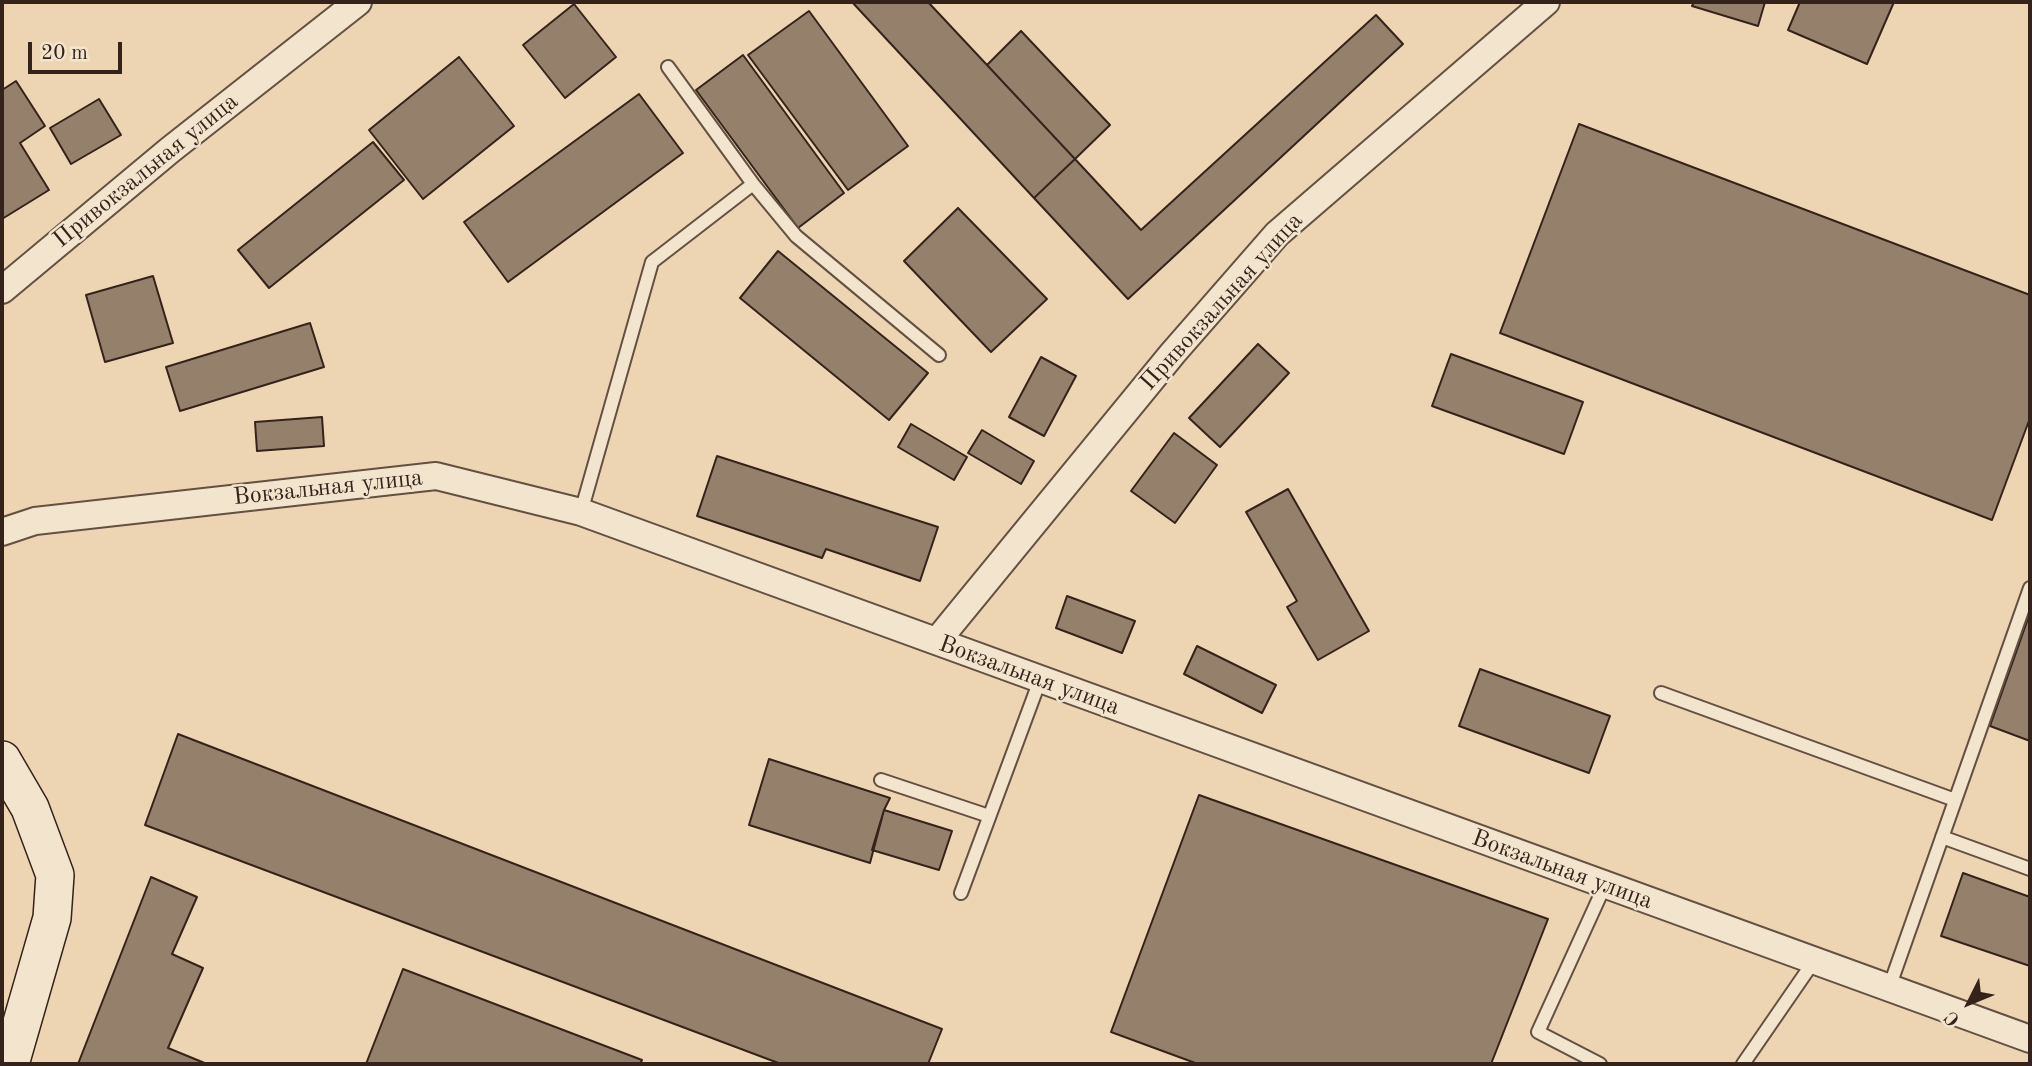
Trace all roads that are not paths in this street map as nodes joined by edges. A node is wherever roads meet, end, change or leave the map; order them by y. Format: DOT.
graph roads {
  1 [pos="358,2"];
  2 [pos="1546,2"];
  3 [pos="668,67"];
  4 [pos="753,184"];
  5 [pos="2,290"];
  6 [pos="939,355"];
  7 [pos="581,512"];
  8 [pos="2,532"];
  9 [pos="2030,588"];
  10 [pos="937,641"];
  11 [pos="1040,680"];
  12 [pos="1661,693"];
  13 [pos="2,760"];
  14 [pos="881,780"];
  15 [pos="1955,800"];
  16 [pos="989,816"];
  17 [pos="1942,837"];
  18 [pos="2030,869"];
  19 [pos="1605,885"];
  20 [pos="961,893"];
  21 [pos="1814,961"];
  22 [pos="1889,988"];
  23 [pos="2030,1039"];
  24 [pos="8,1057"];
  25 [pos="1600,1064"];
  26 [pos="1743,1064"];
  1 -- 5 [label="street, Привокзальная улица"];
  2 -- 10 [label="street, Привокзальная улица"];
  3 -- 4 [label="lane"];
  4 -- 6 [label="lane"];
  4 -- 7 [label="lane"];
  7 -- 8 [label="street, Вокзальная улица"];
  7 -- 10 [label="street, Вокзальная улица"];
  9 -- 15 [label="lane"];
  10 -- 11 [label="street, Вокзальная улица"];
  11 -- 16 [label="lane"];
  11 -- 19 [label="street, Вокзальная улица"];
  12 -- 15 [label="lane"];
  13 -- 24 [label="street"];
  14 -- 16 [label="lane"];
  15 -- 17 [label="lane"];
  16 -- 20 [label="lane"];
  17 -- 18 [label="lane"];
  17 -- 22 [label="lane"];
  19 -- 21 [label="street, Вокзальная улица"];
  19 -- 25 [label="lane"];
  21 -- 22 [label="street, Вокзальная улица"];
  21 -- 26 [label="lane"];
  22 -- 23 [label="street, Вокзальная улица"];
}
